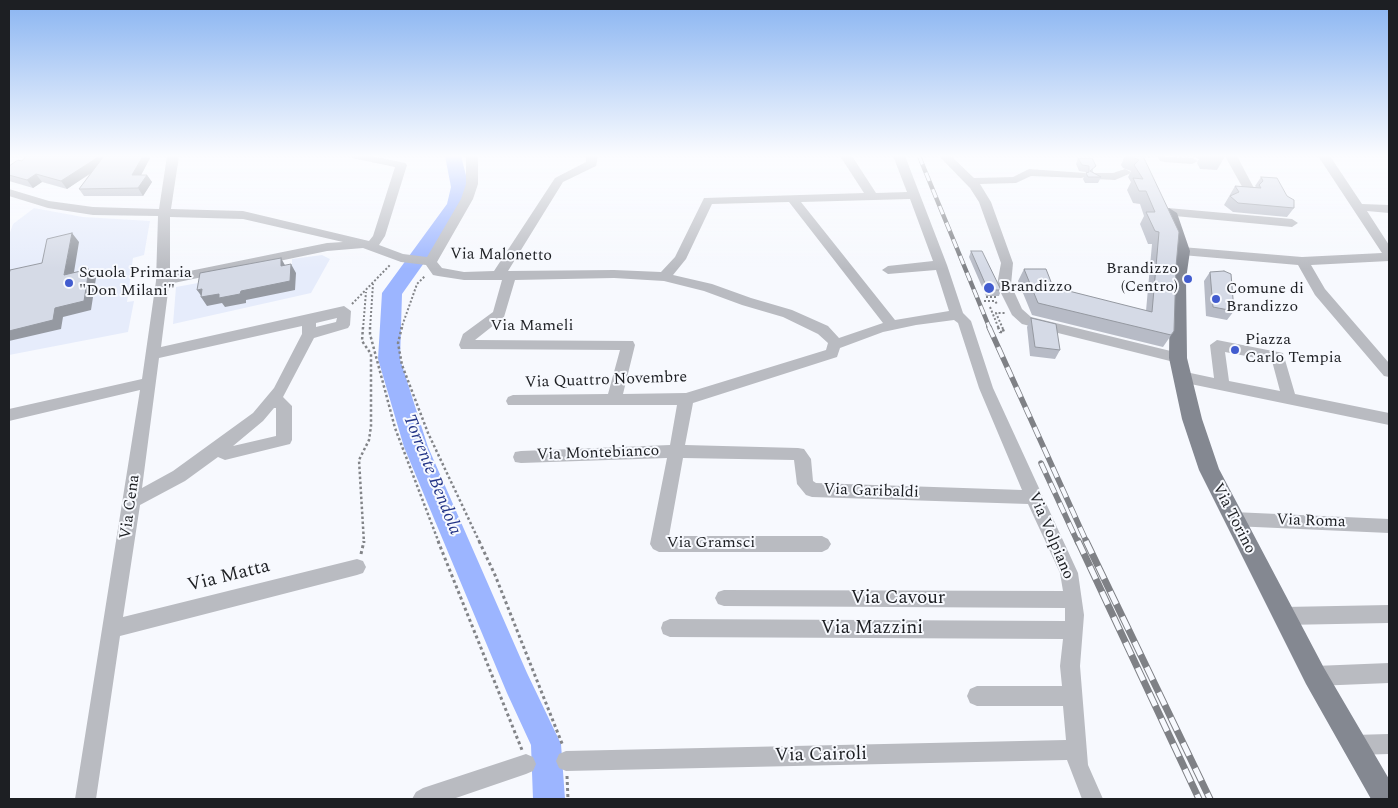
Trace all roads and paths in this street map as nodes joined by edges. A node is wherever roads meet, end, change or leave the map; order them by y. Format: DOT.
graph roads {
  1 [pos="15,194"];
  2 [pos="167,194"];
  3 [pos="392,194"];
  4 [pos="469,194"];
  5 [pos="550,194"];
  6 [pos="871,194"];
  7 [pos="979,194"];
  8 [pos="1349,194"];
  9 [pos="915,196"];
  10 [pos="1160,196"];
  11 [pos="873,197"];
  12 [pos="793,199"];
  13 [pos="1358,207"];
  14 [pos="1389,209"];
  15 [pos="1168,212"];
  16 [pos="164,214"];
  17 [pos="1292,223"];
  18 [pos="322,232"];
  19 [pos="372,246"];
  20 [pos="1182,251"];
  21 [pos="293,254"];
  22 [pos="1389,256"];
  23 [pos="399,257"];
  24 [pos="1302,261"];
  25 [pos="429,263"];
  26 [pos="941,265"];
  27 [pos="888,270"];
  28 [pos="504,276"];
  29 [pos="664,277"];
  30 [pos="163,281"];
  31 [pos="373,284"];
  32 [pos="366,292"];
  33 [pos="1002,296"];
  34 [pos="986,298"];
  35 [pos="984,301"];
  36 [pos="997,304"];
  37 [pos="1001,304"];
  38 [pos="344,311"];
  39 [pos="1009,312"];
  40 [pos="957,315"];
  41 [pos="892,325"];
  42 [pos="309,327"];
  43 [pos="835,342"];
  44 [pos="152,354"];
  45 [pos="1179,367"];
  46 [pos="1389,372"];
  47 [pos="148,383"];
  48 [pos="1222,385"];
  49 [pos="686,399"];
  50 [pos="1289,399"];
  51 [pos="614,400"];
  52 [pos="513,401"];
  53 [pos="272,402"];
  54 [pos="9,415"];
  55 [pos="1389,419"];
  56 [pos="218,449"];
  57 [pos="676,451"];
  58 [pos="521,457"];
  59 [pos="1033,497"];
  60 [pos="132,501"];
  61 [pos="1233,519"];
  62 [pos="1389,526"];
  63 [pos="822,544"];
  64 [pos="357,567"];
  65 [pos="724,598"];
  66 [pos="1073,600"];
  67 [pos="1389,614"];
  68 [pos="1284,616"];
  69 [pos="670,628"];
  70 [pos="112,629"];
  71 [pos="1074,630"];
  72 [pos="1389,673"];
  73 [pos="1315,676"];
  74 [pos="977,696"];
  75 [pos="1073,696"];
  76 [pos="1389,744"];
  77 [pos="1353,745"];
  78 [pos="1077,750"];
  79 [pos="566,762"];
  80 [pos="526,764"];
  81 [pos="85,799"];
  82 [pos="423,799"];
  83 [pos="568,799"];
  84 [pos="1093,799"];
  85 [pos="1386,799"];
  1 -- 16 [label="street, Via Malonetto"];
  2 -- 16 [label="street, Via Cena"];
  3 -- 19 [label="street"];
  4 -- 25 [label="street"];
  5 -- 28 [label="street"];
  6 -- 11 [label="street"];
  7 -- 45 [label="street"];
  8 -- 13 [label="street"];
  9 -- 11 [label="street"];
  9 -- 26 [label="street, Via Volpiano"];
  10 -- 15 [label="main road, Via Torino"];
  11 -- 12 [label="street"];
  12 -- 29 [label="street"];
  12 -- 41 [label="street"];
  13 -- 14 [label="street"];
  13 -- 22 [label="street"];
  15 -- 17 [label="street"];
  15 -- 20 [label="main road, Via Torino"];
  16 -- 18 [label="street, Via Malonetto"];
  16 -- 30 [label="street, Via Cena"];
  18 -- 19 [label="street, Via Malonetto"];
  18 -- 21 [label="street"];
  19 -- 21 [label="street"];
  19 -- 23 [label="street, Via Malonetto"];
  20 -- 24 [label="street"];
  20 -- 45 [label="main road, Via Torino"];
  21 -- 30 [label="street"];
  22 -- 24 [label="street"];
  23 -- 25 [label="street, Via Malonetto"];
  23 -- 31 [label="path"];
  24 -- 46 [label="street"];
  25 -- 28 [label="street, Via Malonetto"];
  25 -- 79 [label="path"];
  26 -- 27 [label="street"];
  26 -- 40 [label="street, Via Volpiano"];
  28 -- 29 [label="street, Via Malonetto"];
  28 -- 51 [label="street, Via Mameli"];
  29 -- 43 [label="street, Via Malonetto"];
  30 -- 44 [label="street, Via Cena"];
  31 -- 32 [label="path"];
  31 -- 80 [label="path"];
  32 -- 38 [label="path"];
  32 -- 64 [label="path"];
  33 -- 34 [label="path"];
  35 -- 36 [label="path"];
  36 -- 37 [label="path"];
  36 -- 39 [label="path"];
  38 -- 42 [label="street"];
  40 -- 41 [label="street"];
  40 -- 59 [label="street, Via Volpiano"];
  41 -- 43 [label="street"];
  42 -- 44 [label="street"];
  42 -- 53 [label="street"];
  43 -- 49 [label="street, Via Quattro Novembre"];
  44 -- 47 [label="street, Via Cena"];
  45 -- 48 [label="street"];
  45 -- 61 [label="main road, Via Torino"];
  47 -- 54 [label="street"];
  47 -- 60 [label="street, Via Cena"];
  48 -- 50 [label="street"];
  48 -- 50 [label="street"];
  49 -- 51 [label="street, Via Quattro Novembre"];
  49 -- 57 [label="street, Via Gramsci"];
  50 -- 55 [label="street"];
  51 -- 52 [label="street, Via Quattro Novembre"];
  53 -- 56 [label="street"];
  53 -- 56 [label="street"];
  56 -- 60 [label="street"];
  57 -- 58 [label="street, Via Montebianco"];
  57 -- 59 [label="street, Via Garibaldi"];
  57 -- 63 [label="street, Via Gramsci"];
  59 -- 66 [label="street, Via Volpiano"];
  60 -- 70 [label="street, Via Cena"];
  61 -- 62 [label="street, Via Roma"];
  61 -- 68 [label="main road, Via Torino"];
  64 -- 70 [label="street, Via Matta"];
  65 -- 66 [label="street, Via Cavour"];
  66 -- 71 [label="street, Via Volpiano"];
  67 -- 68 [label="street"];
  68 -- 73 [label="main road, Via Torino"];
  69 -- 71 [label="street, Via Mazzini"];
  70 -- 81 [label="street, Via Cena"];
  71 -- 75 [label="street, Via Volpiano"];
  72 -- 73 [label="street"];
  73 -- 77 [label="main road, Via Torino"];
  74 -- 75 [label="street"];
  75 -- 78 [label="street, Via Volpiano"];
  76 -- 77 [label="street"];
  77 -- 85 [label="main road, Via Torino"];
  78 -- 79 [label="street, Via Cairoli"];
  78 -- 84 [label="street, Via Volpiano"];
  79 -- 83 [label="path"];
  80 -- 82 [label="street"];
}
